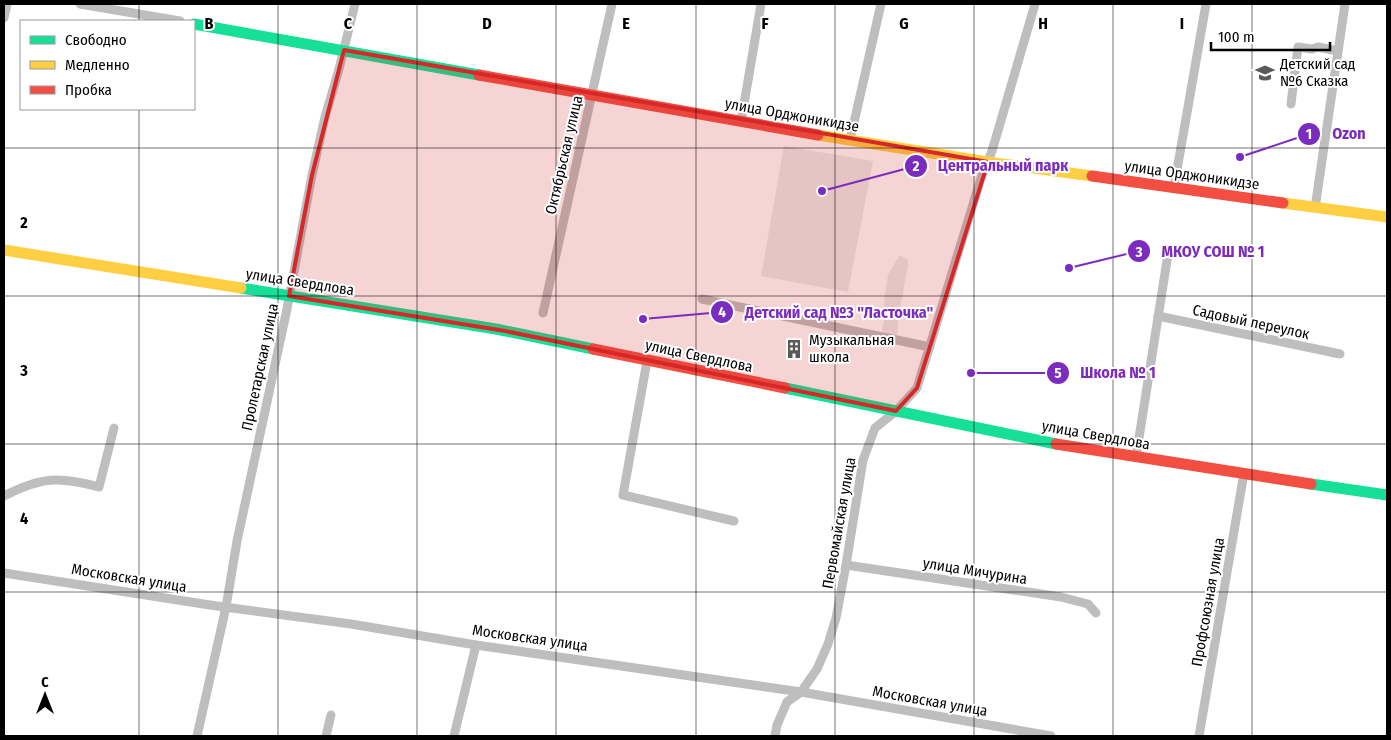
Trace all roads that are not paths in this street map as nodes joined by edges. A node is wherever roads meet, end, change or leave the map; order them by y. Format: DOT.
graph roads {
  1 [pos="7,4"];
  2 [pos="80,4"];
  3 [pos="355,4"];
  4 [pos="612,4"];
  5 [pos="762,4"];
  6 [pos="881,4"];
  7 [pos="1035,4"];
  8 [pos="1206,4"];
  9 [pos="1345,4"];
  10 [pos="4,18"];
  11 [pos="174,20"];
  12 [pos="195,24"];
  13 [pos="344,50"];
  14 [pos="1338,51"];
  15 [pos="592,94"];
  16 [pos="1291,104"];
  17 [pos="741,122"];
  18 [pos="850,140"];
  19 [pos="988,162"];
  20 [pos="1174,187"];
  21 [pos="1315,208"];
  22 [pos="1387,218"];
  23 [pos="4,250"];
  24 [pos="1168,254"];
  25 [pos="289,296"];
  26 [pos="702,299"];
  27 [pos="543,313"];
  28 [pos="1158,316"];
  29 [pos="930,347"];
  30 [pos="1340,354"];
  31 [pos="648,360"];
  32 [pos="896,412"];
  33 [pos="114,428"];
  34 [pos="1136,457"];
  35 [pos="1244,473"];
  36 [pos="1387,495"];
  37 [pos="4,496"];
  38 [pos="734,521"];
  39 [pos="846,565"];
  40 [pos="4,573"];
  41 [pos="226,607"];
  42 [pos="1096,613"];
  43 [pos="476,645"];
  44 [pos="801,692"];
  45 [pos="331,715"];
  46 [pos="197,736"];
  47 [pos="326,736"];
  48 [pos="454,736"];
  49 [pos="775,736"];
  50 [pos="1051,736"];
  51 [pos="1199,736"];
  1 -- 10 [label="street"];
  2 -- 11 [label="street"];
  3 -- 13 [label="street, Пролетарская улица"];
  4 -- 15 [label="street, Октябрьская улица"];
  5 -- 17 [label="street"];
  6 -- 18 [label="street"];
  7 -- 19 [label="street, Первомайская улица"];
  8 -- 20 [label="street"];
  9 -- 14 [label="street"];
  12 -- 13 [label="street, улица Орджоникидзе"];
  13 -- 15 [label="street, улица Орджоникидзе"];
  13 -- 25 [label="street, Пролетарская улица"];
  14 -- 16 [label="street"];
  14 -- 21 [label="street"];
  15 -- 17 [label="street, улица Орджоникидзе"];
  15 -- 27 [label="street, Октябрьская улица"];
  17 -- 18 [label="street, улица Орджоникидзе"];
  18 -- 19 [label="street, улица Орджоникидзе"];
  19 -- 20 [label="street, улица Орджоникидзе"];
  19 -- 29 [label="street, Первомайская улица"];
  20 -- 21 [label="street, улица Орджоникидзе"];
  21 -- 22 [label="street, улица Орджоникидзе"];
  23 -- 25 [label="street, улица Свердлова"];
  24 -- 28 [label="street"];
  25 -- 31 [label="street, улица Свердлова"];
  25 -- 41 [label="street, Пролетарская улица"];
  26 -- 29 [label="street"];
  28 -- 30 [label="street, Садовый переулок"];
  28 -- 34 [label="street"];
  29 -- 32 [label="street, Первомайская улица"];
  31 -- 32 [label="street, улица Свердлова"];
  31 -- 38 [label="street"];
  32 -- 34 [label="street, улица Свердлова"];
  32 -- 39 [label="street, Первомайская улица"];
  33 -- 37 [label="street"];
  34 -- 35 [label="street, улица Свердлова"];
  35 -- 36 [label="street, улица Свердлова"];
  35 -- 51 [label="street, Профсоюзная улица"];
  39 -- 42 [label="street, улица Мичурина"];
  39 -- 44 [label="street, Первомайская улица"];
  40 -- 41 [label="street, Московская улица"];
  41 -- 43 [label="street, Московская улица"];
  41 -- 46 [label="street, Пролетарская улица"];
  43 -- 44 [label="street, Московская улица"];
  43 -- 48 [label="street"];
  44 -- 49 [label="street, Первомайская улица"];
  44 -- 50 [label="street, Московская улица"];
  45 -- 47 [label="street"];
}
